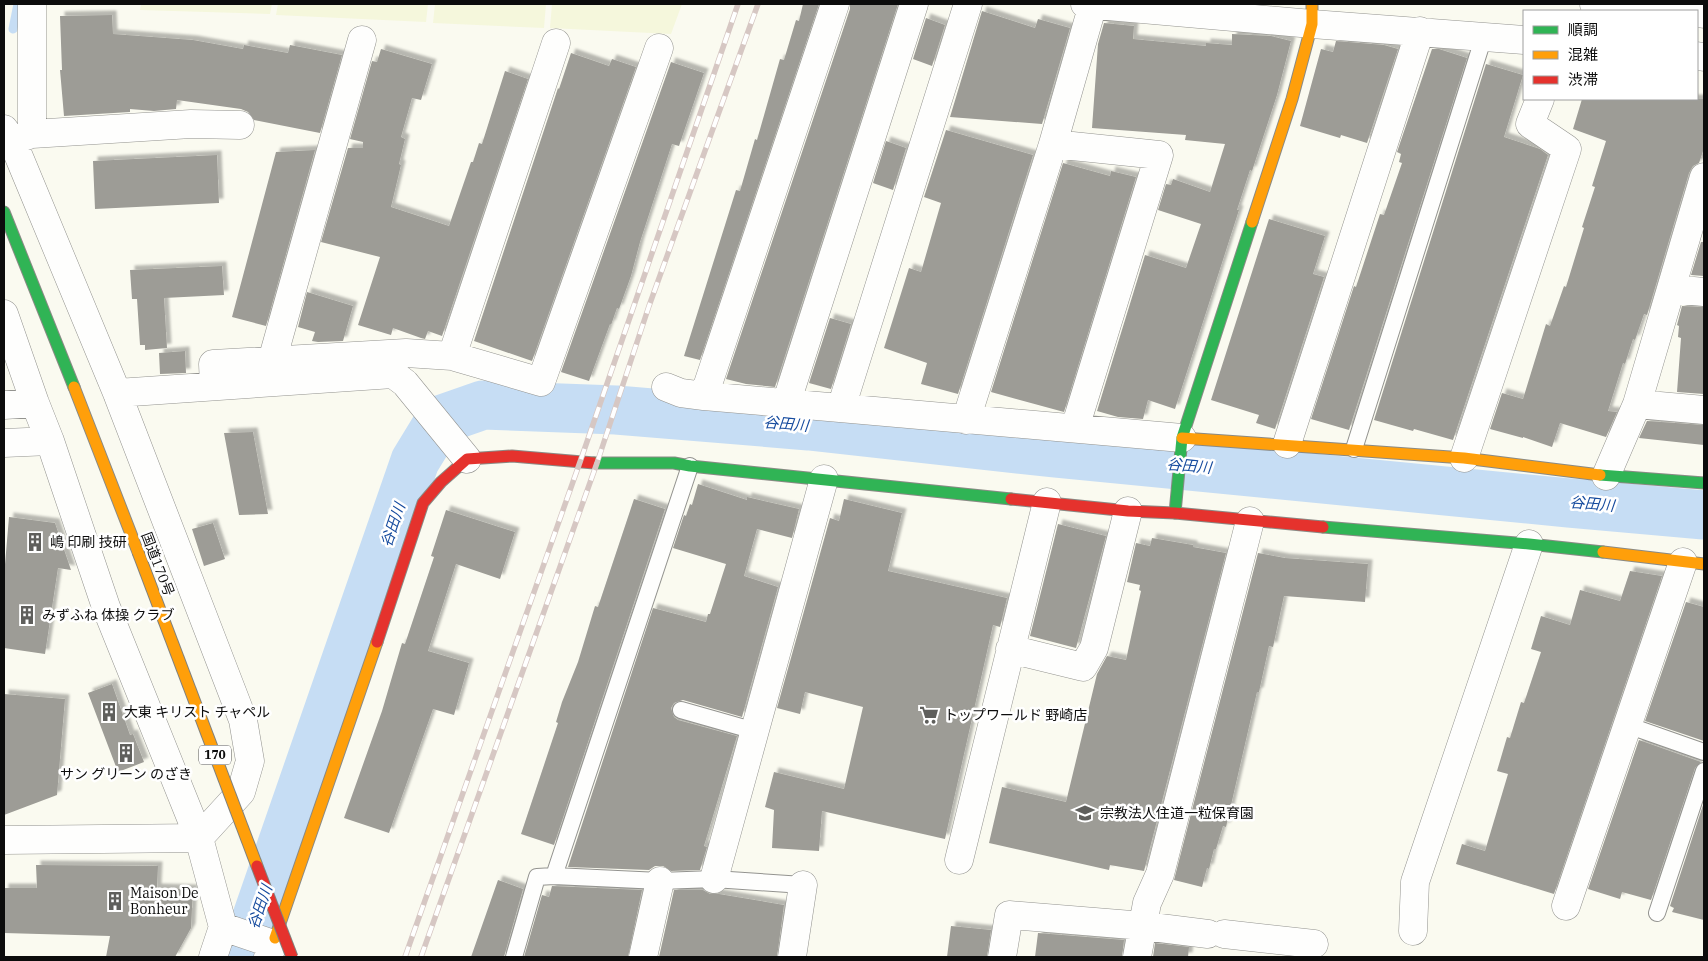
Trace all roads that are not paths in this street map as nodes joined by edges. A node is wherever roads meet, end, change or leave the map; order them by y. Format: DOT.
graph roads {
  1 [pos="32,4"];
  2 [pos="835,4"];
  3 [pos="914,4"];
  4 [pos="968,4"];
  5 [pos="1090,4"];
  6 [pos="1594,4"];
  7 [pos="1667,10"];
  8 [pos="1312,14"];
  9 [pos="1420,31"];
  10 [pos="1484,36"];
  11 [pos="362,40"];
  12 [pos="1523,40"];
  13 [pos="556,43"];
  14 [pos="659,48"];
  15 [pos="1540,100"];
  16 [pos="240,125"];
  17 [pos="16,134"];
  18 [pos="1053,144"];
  19 [pos="1704,177"];
  20 [pos="4,212"];
  21 [pos="1671,289"];
  22 [pos="1704,292"];
  23 [pos="4,314"];
  24 [pos="452,356"];
  25 [pos="272,361"];
  26 [pos="214,385"];
  27 [pos="666,388"];
  28 [pos="117,393"];
  29 [pos="704,396"];
  30 [pos="34,403"];
  31 [pos="786,404"];
  32 [pos="1636,404"];
  33 [pos="4,405"];
  34 [pos="841,408"];
  35 [pos="1704,410"];
  36 [pos="966,420"];
  37 [pos="1075,428"];
  38 [pos="1182,438"];
  39 [pos="50,441"];
  40 [pos="4,443"];
  41 [pos="1287,444"];
  42 [pos="1354,449"];
  43 [pos="1464,458"];
  44 [pos="467,459"];
  45 [pos="690,466"];
  46 [pos="1606,476"];
  47 [pos="824,478"];
  48 [pos="1704,483"];
  49 [pos="1047,502"];
  50 [pos="1128,511"];
  51 [pos="1175,513"];
  52 [pos="1250,521"];
  53 [pos="1529,544"];
  54 [pos="1694,563"];
  55 [pos="1010,649"];
  56 [pos="681,710"];
  57 [pos="1628,725"];
  58 [pos="754,731"];
  59 [pos="1704,752"];
  60 [pos="1704,771"];
  61 [pos="199,838"];
  62 [pos="4,840"];
  63 [pos="960,860"];
  64 [pos="554,876"];
  65 [pos="714,879"];
  66 [pos="660,881"];
  67 [pos="803,885"];
  68 [pos="1566,906"];
  69 [pos="1657,913"];
  70 [pos="1146,915"];
  71 [pos="223,927"];
  72 [pos="1413,930"];
  73 [pos="1314,944"];
  74 [pos="1279,949"];
  75 [pos="277,953"];
  76 [pos="213,957"];
  77 [pos="514,957"];
  78 [pos="643,957"];
  79 [pos="792,957"];
  80 [pos="1002,957"];
  81 [pos="1137,957"];
  1 -- 17 [label="street"];
  2 -- 29 [label="street"];
  3 -- 31 [label="street"];
  4 -- 34 [label="street"];
  5 -- 8 [label="street"];
  5 -- 18 [label="street"];
  6 -- 7 [label="street"];
  8 -- 9 [label="street"];
  8 -- 38 [label="main road"];
  9 -- 10 [label="street"];
  9 -- 41 [label="street"];
  10 -- 12 [label="street"];
  10 -- 42 [label="lane"];
  11 -- 25 [label="street"];
  13 -- 24 [label="street"];
  14 -- 24 [label="street"];
  15 -- 43 [label="street"];
  16 -- 17 [label="street"];
  17 -- 28 [label="street"];
  18 -- 36 [label="street"];
  18 -- 37 [label="street"];
  19 -- 21 [label="street"];
  20 -- 75 [label="main road, 国道170号 / 170, bridge"];
  21 -- 22 [label="street"];
  21 -- 32 [label="street"];
  23 -- 30 [label="street"];
  24 -- 25 [label="street"];
  25 -- 26 [label="street"];
  26 -- 28 [label="street"];
  26 -- 44 [label="street"];
  27 -- 29 [label="street"];
  28 -- 61 [label="street"];
  29 -- 31 [label="street"];
  30 -- 33 [label="street"];
  30 -- 39 [label="street"];
  31 -- 34 [label="street"];
  32 -- 35 [label="street"];
  32 -- 46 [label="street"];
  34 -- 36 [label="street"];
  36 -- 37 [label="street"];
  37 -- 38 [label="street"];
  38 -- 41 [label="main road"];
  38 -- 51 [label="main road"];
  39 -- 40 [label="street"];
  39 -- 61 [label="street"];
  41 -- 42 [label="main road"];
  42 -- 43 [label="main road"];
  43 -- 46 [label="main road"];
  44 -- 45 [label="main road"];
  44 -- 75 [label="main road"];
  45 -- 47 [label="main road"];
  45 -- 64 [label="lane"];
  46 -- 48 [label="main road"];
  47 -- 49 [label="main road"];
  47 -- 58 [label="street"];
  49 -- 50 [label="main road"];
  49 -- 55 [label="street"];
  50 -- 51 [label="main road"];
  50 -- 55 [label="street"];
  51 -- 52 [label="main road"];
  52 -- 53 [label="main road"];
  52 -- 70 [label="street"];
  53 -- 54 [label="main road"];
  53 -- 72 [label="street"];
  54 -- 57 [label="street"];
  55 -- 63 [label="street"];
  56 -- 58 [label="lane"];
  57 -- 59 [label="lane"];
  57 -- 68 [label="street"];
  58 -- 65 [label="street"];
  60 -- 69 [label="lane"];
  61 -- 62 [label="street"];
  61 -- 71 [label="street"];
  64 -- 66 [label="lane"];
  64 -- 77 [label="lane"];
  65 -- 66 [label="lane"];
  65 -- 67 [label="lane"];
  66 -- 78 [label="street"];
  67 -- 79 [label="street"];
  70 -- 74 [label="street"];
  70 -- 80 [label="street"];
  70 -- 81 [label="street"];
  71 -- 75 [label="street"];
  71 -- 76 [label="street"];
  73 -- 74 [label="street"];
}
